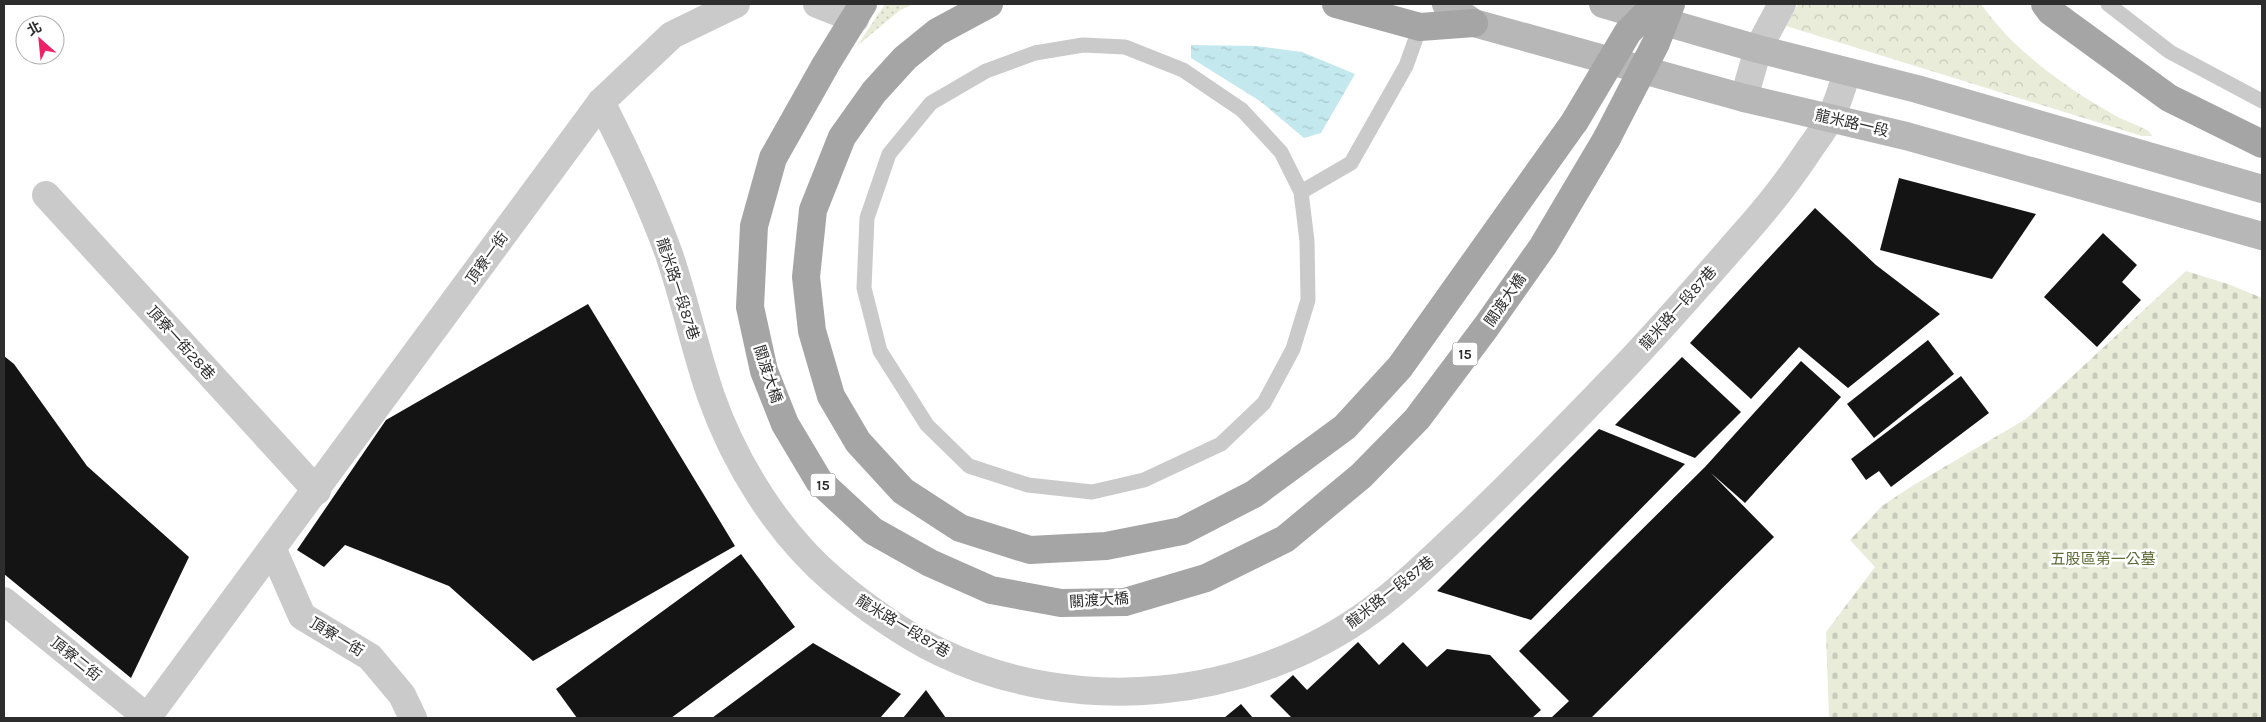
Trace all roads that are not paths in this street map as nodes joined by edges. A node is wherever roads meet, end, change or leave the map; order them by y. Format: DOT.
graph roads {
  1 [pos="736,4"];
  2 [pos="817,4"];
  3 [pos="989,4"];
  4 [pos="1336,4"];
  5 [pos="1446,4"];
  6 [pos="1603,4"];
  7 [pos="1656,4"];
  8 [pos="1671,4"];
  9 [pos="1782,4"];
  10 [pos="2045,4"];
  11 [pos="2108,4"];
  12 [pos="859,11"];
  13 [pos="1474,23"];
  14 [pos="1420,27"];
  15 [pos="1758,49"];
  16 [pos="1846,73"];
  17 [pos="1744,98"];
  18 [pos="2262,101"];
  19 [pos="601,102"];
  20 [pos="1831,118"];
  21 [pos="2262,144"];
  22 [pos="2262,189"];
  23 [pos="1301,192"];
  24 [pos="46,195"];
  25 [pos="2262,236"];
  26 [pos="316,491"];
  27 [pos="272,550"];
  28 [pos="4,601"];
  29 [pos="148,718"];
  30 [pos="413,718"];
  1 -- 19 [label="street, 頂寮一街"];
  2 -- 12 [label="street"];
  3 -- 7 [label="main road, bridge"];
  4 -- 14 [label="main road"];
  5 -- 13 [label="main road, 龍米路一段"];
  6 -- 15 [label="main road"];
  8 -- 12 [label="main road, 關渡大橋 / 15, bridge"];
  9 -- 15 [label="street"];
  10 -- 21 [label="main road"];
  11 -- 18 [label="lane"];
  13 -- 14 [label="main road"];
  13 -- 17 [label="main road, 龍米路一段"];
  14 -- 23 [label="lane"];
  15 -- 16 [label="main road"];
  15 -- 17 [label="street"];
  16 -- 20 [label="street, 龍米路一段87巷"];
  16 -- 22 [label="main road"];
  17 -- 20 [label="main road, 龍米路一段"];
  19 -- 20 [label="street, 龍米路一段87巷"];
  19 -- 26 [label="street, 頂寮一街"];
  20 -- 25 [label="main road, 龍米路一段"];
  23 -- 23 [label="lane"];
  24 -- 26 [label="street, 頂寮一街28巷"];
  26 -- 27 [label="street, 頂寮一街"];
  27 -- 29 [label="street, 頂寮一街"];
  27 -- 30 [label="street, 頂寮一街"];
  28 -- 29 [label="street, 頂寮二街"];
}
